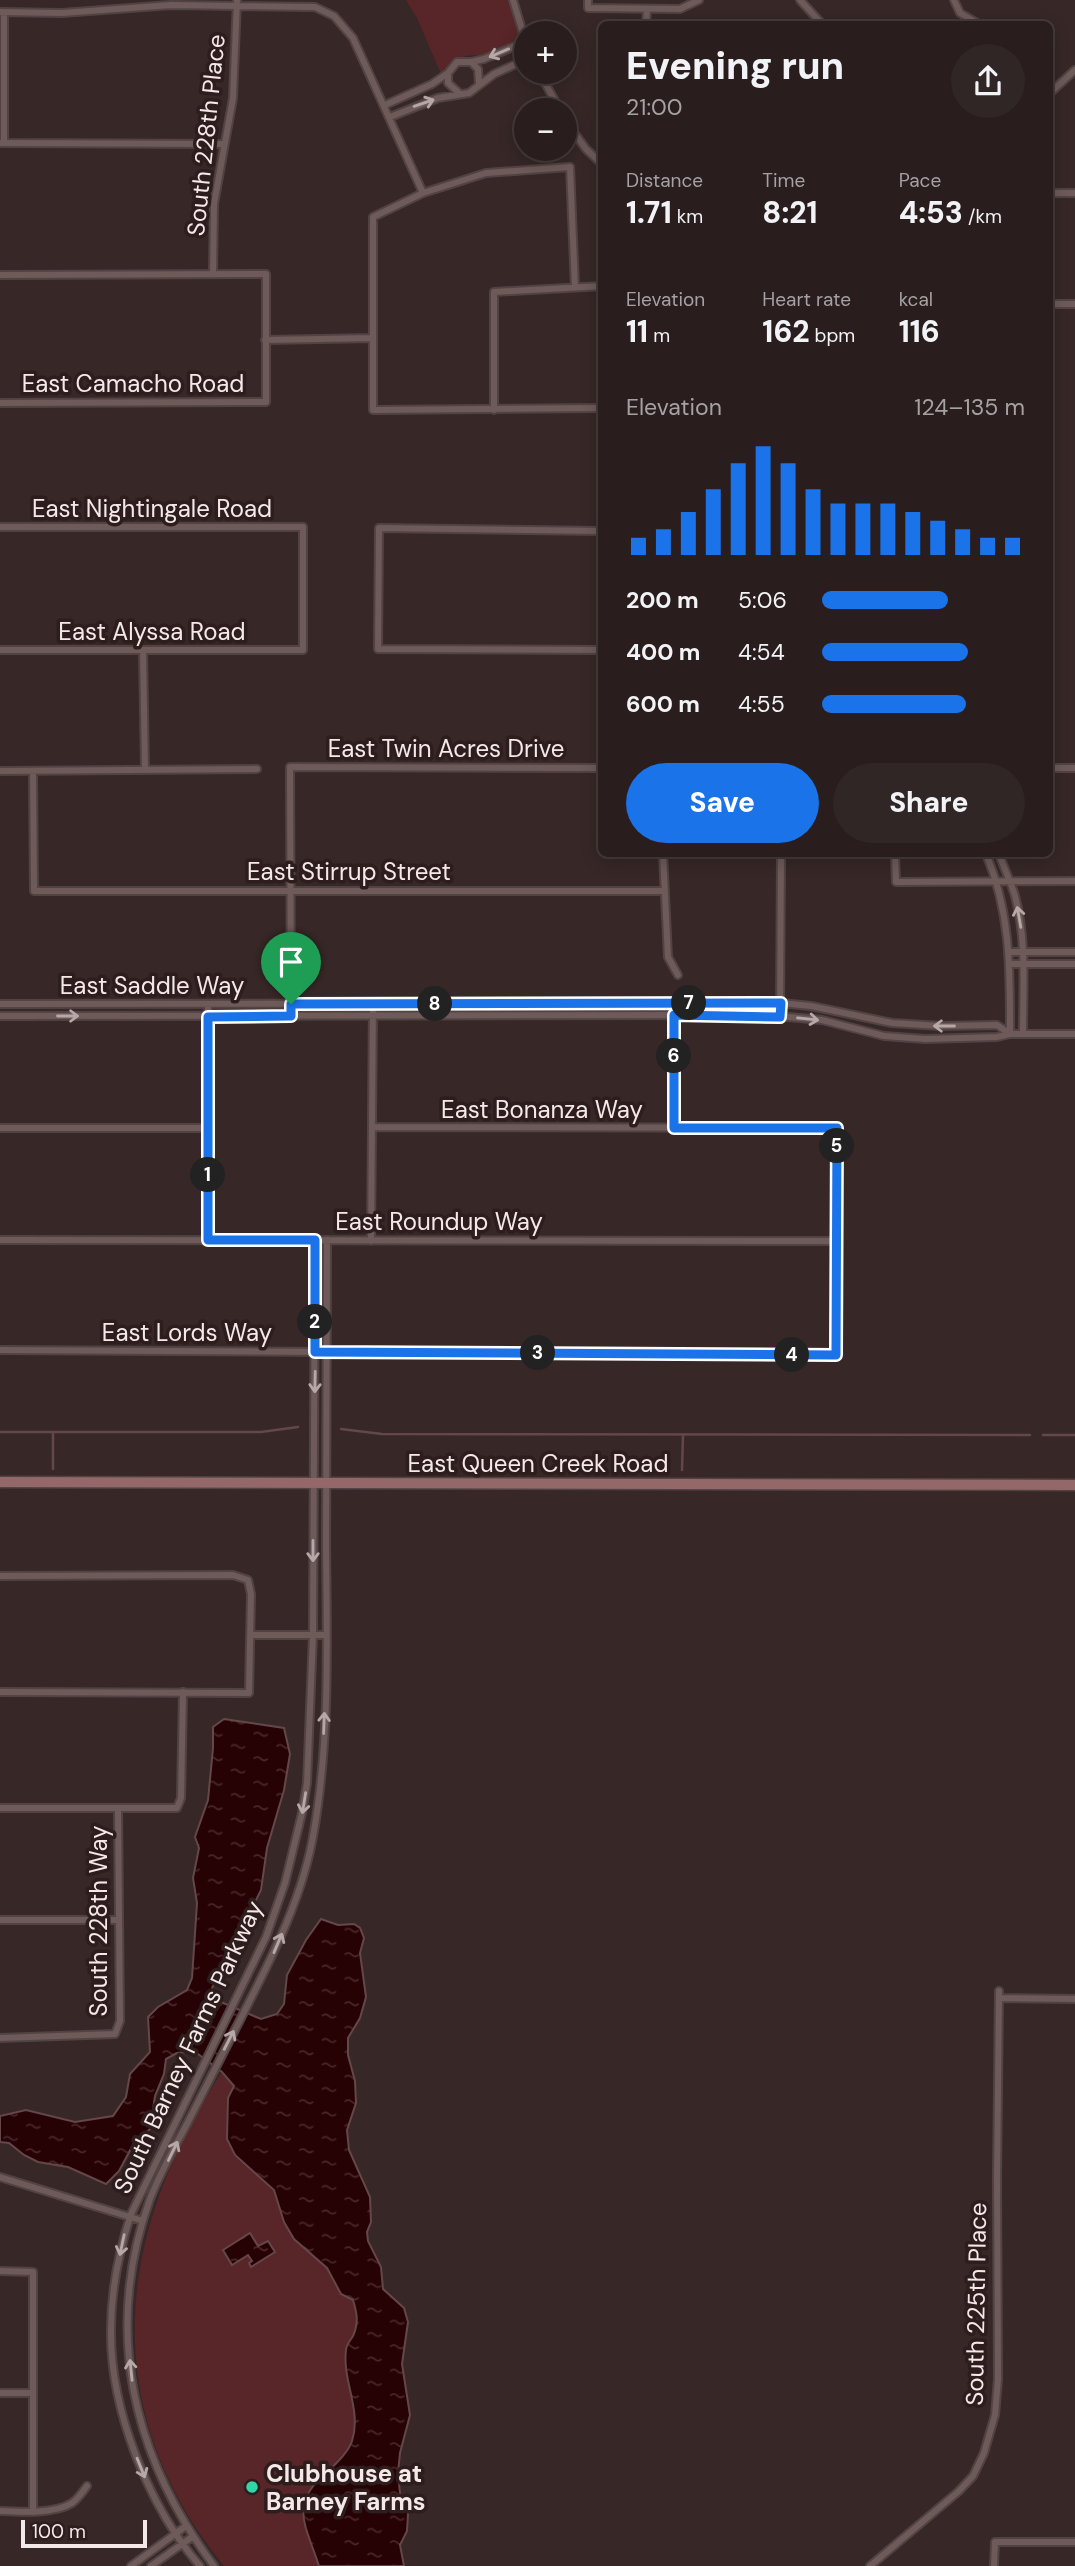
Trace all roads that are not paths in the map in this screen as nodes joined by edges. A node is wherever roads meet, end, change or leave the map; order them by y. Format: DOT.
graph roads {
  1 [pos="513,0"];
  2 [pos="589,0"];
  3 [pos="699,0"];
  4 [pos="800,0"];
  5 [pos="954,0"];
  6 [pos="237,2"];
  7 [pos="646,9"];
  8 [pos="2,12"];
  9 [pos="519,21"];
  10 [pos="646,21"];
  11 [pos="819,21"];
  12 [pos="974,21"];
  13 [pos="514,48"];
  14 [pos="471,62"];
  15 [pos="514,66"];
  16 [pos="1075,70"];
  17 [pos="448,73"];
  18 [pos="479,83"];
  19 [pos="1053,90"];
  20 [pos="459,93"];
  21 [pos="385,105"];
  22 [pos="390,117"];
  23 [pos="577,137"];
  24 [pos="2,143"];
  25 [pos="224,144"];
  26 [pos="598,160"];
  27 [pos="423,193"];
  28 [pos="1053,193"];
  29 [pos="1075,193"];
  30 [pos="213,274"];
  31 [pos="0,275"];
  32 [pos="598,286"];
  33 [pos="575,287"];
  34 [pos="1053,304"];
  35 [pos="1075,304"];
  36 [pos="373,338"];
  37 [pos="265,340"];
  38 [pos="0,403"];
  39 [pos="598,408"];
  40 [pos="494,410"];
  41 [pos="0,527"];
  42 [pos="598,531"];
  43 [pos="0,650"];
  44 [pos="144,650"];
  45 [pos="303,650"];
  46 [pos="598,650"];
  47 [pos="598,768"];
  48 [pos="1053,768"];
  49 [pos="1075,768"];
  50 [pos="257,769"];
  51 [pos="145,770"];
  52 [pos="0,771"];
  53 [pos="33,771"];
  54 [pos="663,857"];
  55 [pos="781,857"];
  56 [pos="895,857"];
  57 [pos="987,857"];
  58 [pos="1000,857"];
  59 [pos="1075,881"];
  60 [pos="998,882"];
  61 [pos="1010,882"];
  62 [pos="291,890"];
  63 [pos="663,891"];
  64 [pos="1009,952"];
  65 [pos="1023,952"];
  66 [pos="1075,952"];
  67 [pos="1009,964"];
  68 [pos="1023,964"];
  69 [pos="1075,964"];
  70 [pos="678,975"];
  71 [pos="674,1003"];
  72 [pos="781,1003"];
  73 [pos="0,1004"];
  74 [pos="208,1004"];
  75 [pos="291,1004"];
  76 [pos="373,1004"];
  77 [pos="674,1015"];
  78 [pos="0,1016"];
  79 [pos="291,1016"];
  80 [pos="373,1016"];
  81 [pos="208,1017"];
  82 [pos="780,1017"];
  83 [pos="1010,1034"];
  84 [pos="1023,1034"];
  85 [pos="1075,1034"];
  86 [pos="372,1127"];
  87 [pos="0,1128"];
  88 [pos="208,1128"];
  89 [pos="674,1128"];
  90 [pos="0,1240"];
  91 [pos="208,1240"];
  92 [pos="315,1240"];
  93 [pos="327,1240"];
  94 [pos="371,1241"];
  95 [pos="836,1241"];
  96 [pos="0,1350"];
  97 [pos="315,1352"];
  98 [pos="327,1352"];
  99 [pos="0,1482"];
  100 [pos="313,1483"];
  101 [pos="326,1483"];
  102 [pos="1075,1485"];
  103 [pos="0,1576"];
  104 [pos="251,1635"];
  105 [pos="313,1635"];
  106 [pos="327,1635"];
  107 [pos="0,1692"];
  108 [pos="183,1692"];
  109 [pos="0,1808"];
  110 [pos="118,1809"];
  111 [pos="0,1920"];
  112 [pos="119,1920"];
  113 [pos="1075,1999"];
  114 [pos="0,2038"];
  115 [pos="0,2177"];
  116 [pos="130,2217"];
  117 [pos="143,2221"];
  118 [pos="0,2271"];
  119 [pos="0,2393"];
  120 [pos="33,2393"];
  121 [pos="87,2486"];
  122 [pos="0,2511"];
  123 [pos="33,2512"];
  124 [pos="186,2526"];
  125 [pos="175,2534"];
  126 [pos="192,2537"];
  127 [pos="1075,2542"];
  128 [pos="183,2544"];
  129 [pos="131,2566"];
  130 [pos="151,2566"];
  131 [pos="200,2566"];
  132 [pos="214,2566"];
  133 [pos="870,2566"];
  134 [pos="994,2566"];
  1 -- 9 [label="street"];
  2 -- 7 [label="street"];
  3 -- 7 [label="street"];
  4 -- 11 [label="street"];
  5 -- 12 [label="street"];
  6 -- 8 [label="street"];
  6 -- 21 [label="street"];
  6 -- 25 [label="street, South 228th Place"];
  7 -- 10 [label="street"];
  8 -- 24 [label="street"];
  13 -- 14 [label="street, one-way"];
  14 -- 17 [label="street"];
  14 -- 18 [label="street"];
  15 -- 18 [label="street"];
  16 -- 19 [label="street"];
  17 -- 20 [label="street"];
  17 -- 21 [label="street"];
  18 -- 20 [label="street"];
  22 -- 20 [label="street, one-way"];
  21 -- 22 [label="street"];
  22 -- 27 [label="street"];
  23 -- 26 [label="street"];
  24 -- 25 [label="street"];
  25 -- 30 [label="street, South 228th Place"];
  27 -- 33 [label="street"];
  27 -- 36 [label="street"];
  28 -- 29 [label="street"];
  30 -- 31 [label="street"];
  30 -- 37 [label="street"];
  32 -- 33 [label="street"];
  33 -- 40 [label="street"];
  34 -- 35 [label="street"];
  36 -- 37 [label="street, East Camacho Road"];
  36 -- 40 [label="street"];
  37 -- 38 [label="street, East Camacho Road"];
  39 -- 40 [label="street"];
  41 -- 45 [label="street, East Nightingale Road"];
  42 -- 46 [label="street"];
  43 -- 44 [label="street, East Alyssa Road"];
  44 -- 45 [label="street, East Alyssa Road"];
  44 -- 51 [label="street"];
  47 -- 62 [label="street, East Twin Acres Drive"];
  48 -- 49 [label="street"];
  50 -- 51 [label="street"];
  51 -- 53 [label="street"];
  52 -- 53 [label="street"];
  53 -- 62 [label="street, East Stirrup Street"];
  54 -- 63 [label="street"];
  55 -- 72 [label="street"];
  56 -- 60 [label="street"];
  57 -- 60 [label="street"];
  58 -- 61 [label="street"];
  59 -- 61 [label="street"];
  60 -- 61 [label="street"];
  60 -- 64 [label="street"];
  65 -- 61 [label="street, one-way"];
  62 -- 63 [label="street, East Stirrup Street"];
  62 -- 75 [label="street"];
  63 -- 70 [label="street"];
  64 -- 65 [label="street"];
  64 -- 67 [label="street"];
  65 -- 66 [label="street"];
  65 -- 68 [label="street"];
  67 -- 68 [label="street"];
  67 -- 83 [label="street"];
  68 -- 69 [label="street"];
  68 -- 84 [label="street"];
  71 -- 72 [label="street, East Saddle Way"];
  71 -- 76 [label="street, East Saddle Way"];
  71 -- 77 [label="street"];
  72 -- 82 [label="street"];
  83 -- 72 [label="street, East Saddle Way, one-way"];
  73 -- 74 [label="street, East Saddle Way"];
  74 -- 75 [label="street, East Saddle Way"];
  74 -- 81 [label="street"];
  75 -- 76 [label="street, East Saddle Way"];
  75 -- 79 [label="street"];
  76 -- 80 [label="street"];
  77 -- 80 [label="street, East Saddle Way"];
  77 -- 82 [label="street, East Saddle Way"];
  77 -- 89 [label="street"];
  78 -- 81 [label="street, East Saddle Way, one-way"];
  79 -- 80 [label="street, East Saddle Way"];
  79 -- 81 [label="street, East Saddle Way"];
  80 -- 86 [label="street"];
  81 -- 88 [label="street"];
  82 -- 83 [label="street, East Saddle Way, one-way"];
  83 -- 84 [label="street"];
  84 -- 85 [label="street"];
  86 -- 89 [label="street, East Bonanza Way"];
  86 -- 94 [label="street"];
  87 -- 88 [label="street"];
  88 -- 91 [label="street"];
  89 -- 95 [label="street, East Bonanza Way"];
  90 -- 91 [label="street, East Roundup Way"];
  91 -- 92 [label="street, East Roundup Way"];
  92 -- 93 [label="street, East Roundup Way"];
  92 -- 97 [label="street, South Barney Farms Parkway"];
  93 -- 94 [label="street, East Roundup Way"];
  93 -- 98 [label="street, South Barney Farms Parkway"];
  94 -- 95 [label="street, East Roundup Way"];
  95 -- 98 [label="street, East Lords Way"];
  96 -- 97 [label="street, East Lords Way"];
  97 -- 98 [label="street, East Lords Way"];
  97 -- 100 [label="street, South Barney Farms Parkway, one-way"];
  98 -- 101 [label="street, South Barney Farms Parkway"];
  99 -- 100 [label="main road, East Queen Creek Road"];
  100 -- 101 [label="main road, East Queen Creek Road"];
  100 -- 105 [label="street, South Barney Farms Parkway, one-way"];
  101 -- 102 [label="main road, East Queen Creek Road"];
  101 -- 106 [label="street, South Barney Farms Parkway"];
  103 -- 104 [label="street"];
  104 -- 105 [label="street"];
  104 -- 108 [label="street"];
  105 -- 106 [label="street"];
  105 -- 116 [label="street, South Barney Farms Parkway, one-way"];
  117 -- 106 [label="street, South Barney Farms Parkway, one-way"];
  107 -- 108 [label="street"];
  108 -- 110 [label="street"];
  109 -- 110 [label="street"];
  110 -- 112 [label="street, South 228th Way"];
  111 -- 112 [label="street"];
  112 -- 114 [label="street, South 228th Way"];
  113 -- 133 [label="street, South 225th Place"];
  115 -- 116 [label="street"];
  116 -- 117 [label="street"];
  116 -- 125 [label="street, South Barney Farms Parkway, one-way"];
  124 -- 117 [label="street, South Barney Farms Parkway, one-way"];
  118 -- 120 [label="street"];
  119 -- 120 [label="street"];
  120 -- 123 [label="street"];
  121 -- 123 [label="street"];
  122 -- 123 [label="street"];
  124 -- 125 [label="street"];
  124 -- 126 [label="street, South Barney Farms Parkway"];
  125 -- 128 [label="street, South Barney Farms Parkway"];
  125 -- 129 [label="street"];
  126 -- 128 [label="street"];
  126 -- 132 [label="street, South Barney Farms Parkway"];
  127 -- 134 [label="street"];
  128 -- 130 [label="street"];
  128 -- 131 [label="street, South Barney Farms Parkway"];
}
